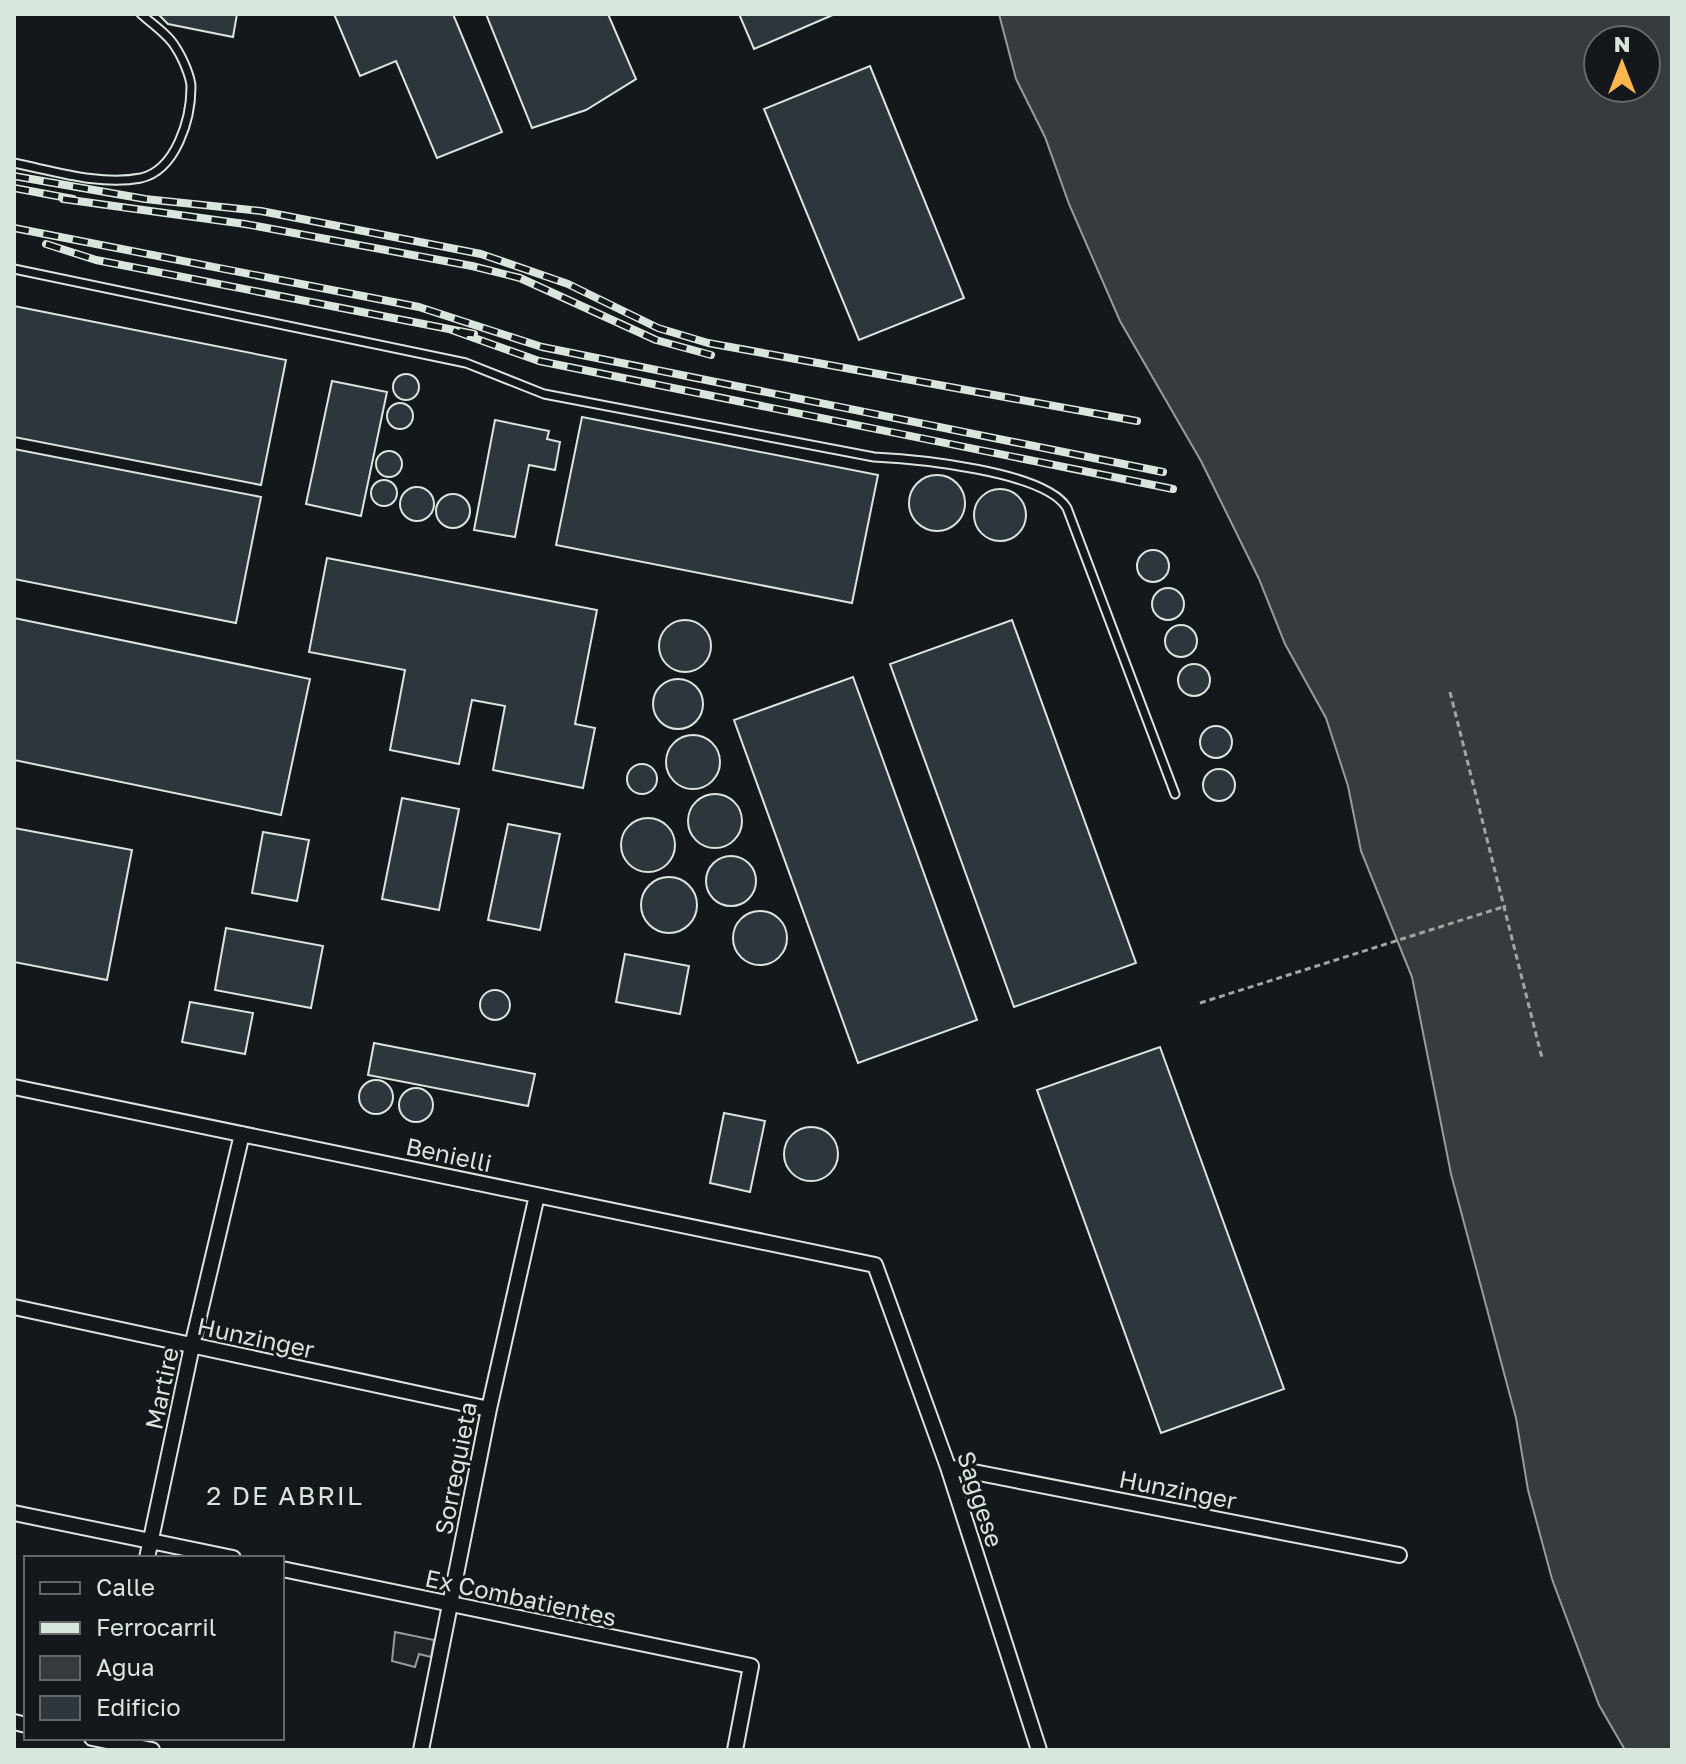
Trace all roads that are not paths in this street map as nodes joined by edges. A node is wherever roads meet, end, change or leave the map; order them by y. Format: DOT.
graph roads {
  1 [pos="141,14"];
  2 [pos="14,163"];
  3 [pos="14,269"];
  4 [pos="1175,794"];
  5 [pos="14,1087"];
  6 [pos="242,1134"];
  7 [pos="537,1195"];
  8 [pos="875,1265"];
  9 [pos="14,1307"];
  10 [pos="192,1346"];
  11 [pos="489,1409"];
  12 [pos="948,1467"];
  13 [pos="14,1513"];
  14 [pos="151,1540"];
  15 [pos="1399,1555"];
  16 [pos="147,1556"];
  17 [pos="224,1556"];
  18 [pos="284,1569"];
  19 [pos="450,1605"];
  20 [pos="108,1743"];
  21 [pos="152,1750"];
  22 [pos="421,1750"];
  23 [pos="735,1750"];
  24 [pos="1039,1750"];
  1 -- 2 [label="lane"];
  3 -- 4 [label="lane"];
  5 -- 6 [label="street, Benielli"];
  6 -- 7 [label="street, Benielli"];
  6 -- 10 [label="street, Martire"];
  7 -- 8 [label="street, Benielli"];
  7 -- 11 [label="street, Sorrequieta"];
  8 -- 12 [label="street, Saggese"];
  9 -- 10 [label="street, Hunzinger"];
  10 -- 11 [label="street, Hunzinger"];
  10 -- 14 [label="street, Martire"];
  11 -- 19 [label="street, Sorrequieta"];
  12 -- 15 [label="street, Hunzinger"];
  12 -- 24 [label="street, Saggese"];
  13 -- 14 [label="street"];
  14 -- 16 [label="street, Martire"];
  14 -- 17 [label="street"];
  18 -- 19 [label="street, Ex Combatientes"];
  19 -- 22 [label="street, Sorrequieta"];
  19 -- 23 [label="street, Ex Combatientes"];
  20 -- 21 [label="street"];
}
